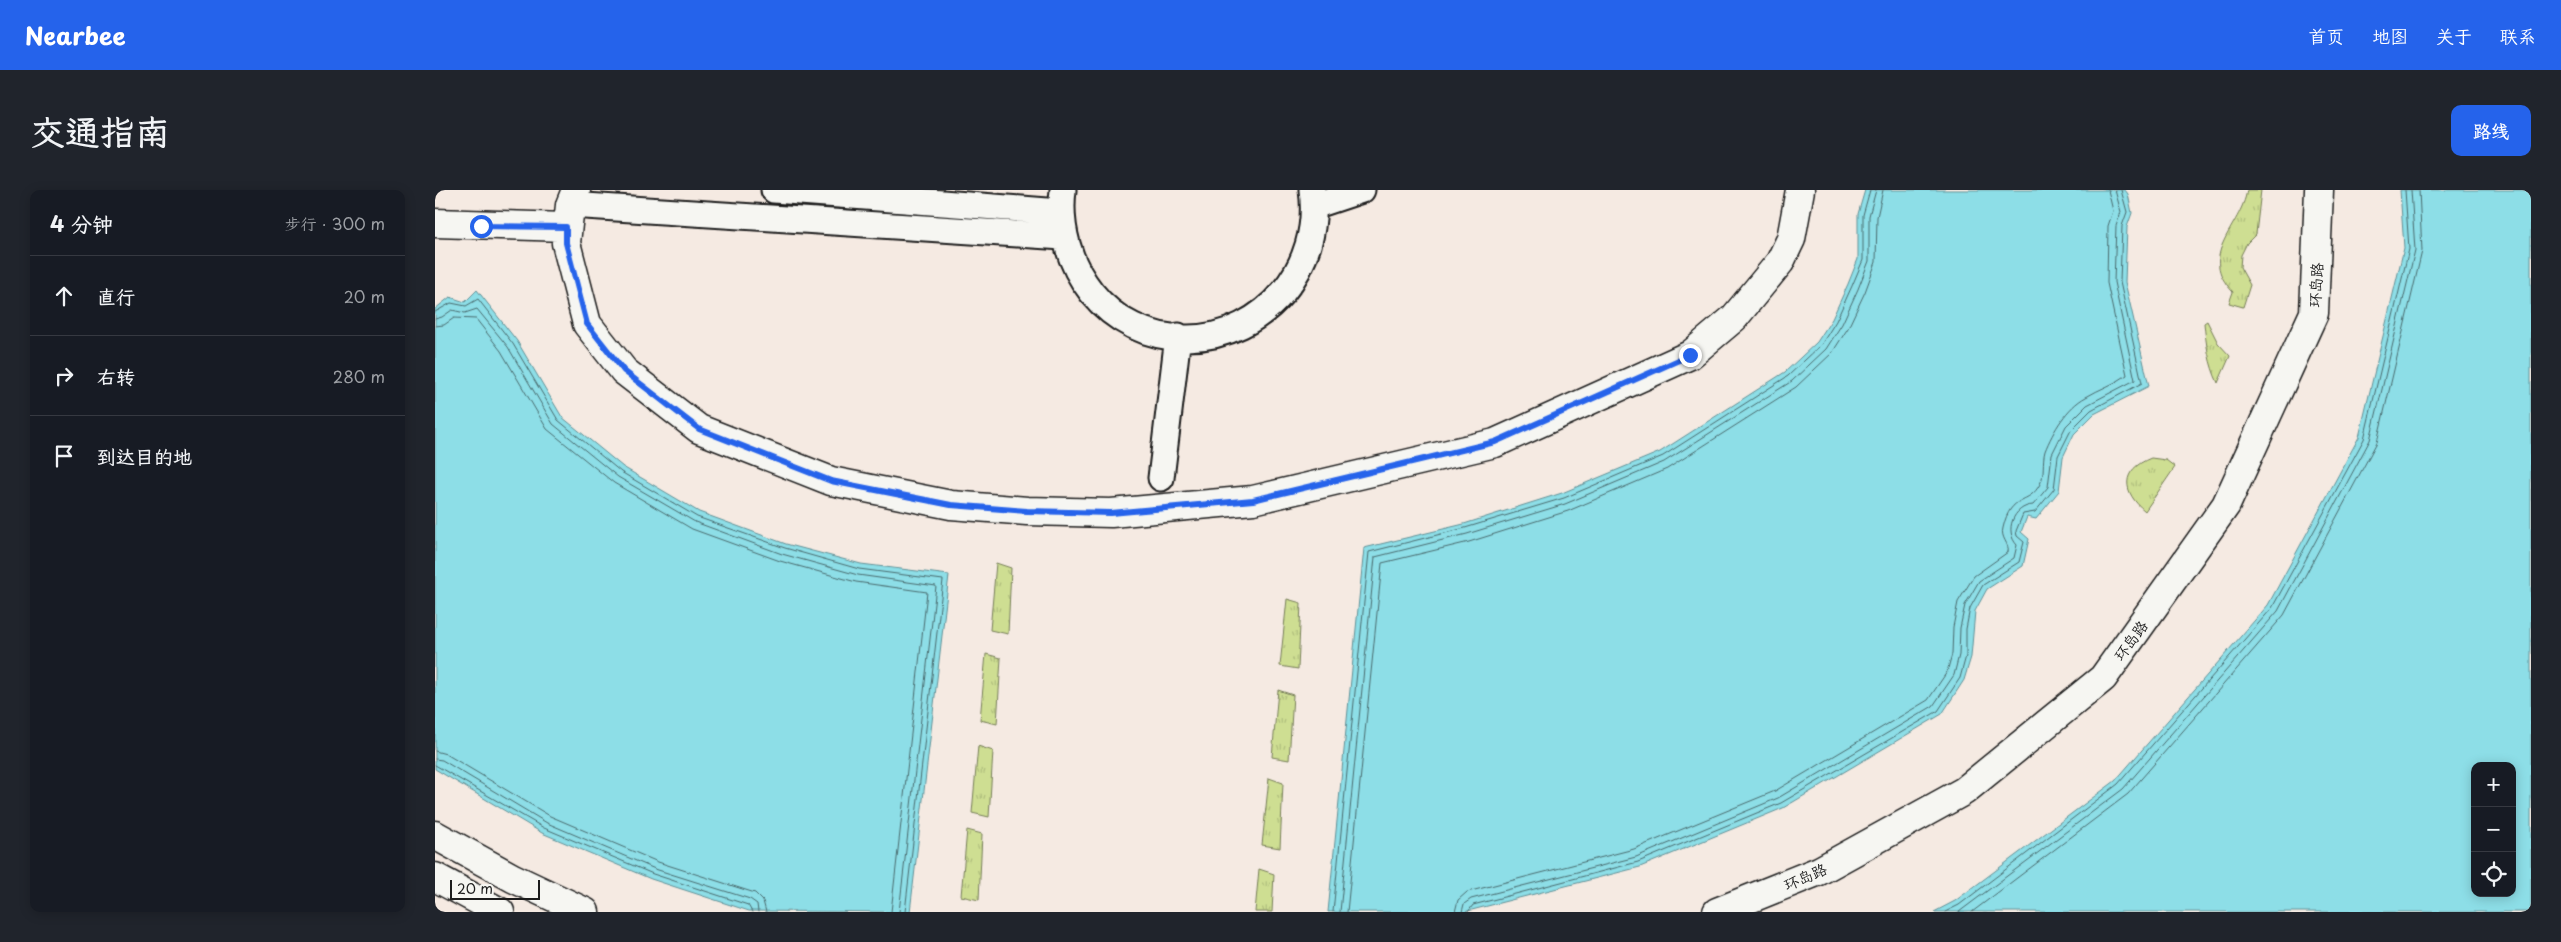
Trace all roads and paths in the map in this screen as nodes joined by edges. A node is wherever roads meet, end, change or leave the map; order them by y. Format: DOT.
graph roads {
  1 [pos="774,190"];
  2 [pos="1362,190"];
  3 [pos="1800,190"];
  4 [pos="2319,190"];
  5 [pos="1313,198"];
  6 [pos="1062,201"];
  7 [pos="571,207"];
  8 [pos="435,223"];
  9 [pos="1063,237"];
  10 [pos="1178,336"];
  11 [pos="1161,478"];
  12 [pos="435,835"];
  13 [pos="435,877"];
  14 [pos="584,911"];
  15 [pos="501,912"];
  16 [pos="1717,912"];
  1 -- 6 [label="street"];
  2 -- 5 [label="street"];
  3 -- 7 [label="street"];
  4 -- 16 [label="street, 环岛路"];
  5 -- 10 [label="street"];
  6 -- 9 [label="street"];
  7 -- 8 [label="street"];
  7 -- 9 [label="street"];
  9 -- 10 [label="street"];
  10 -- 11 [label="street"];
  12 -- 14 [label="street"];
  13 -- 15 [label="street"];
}
